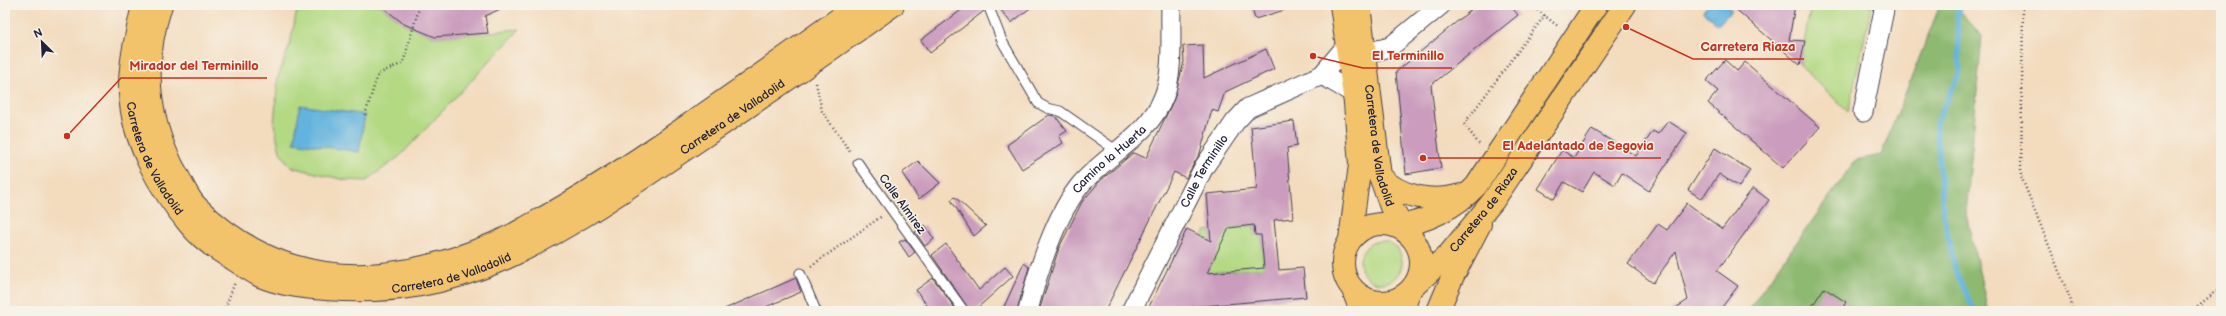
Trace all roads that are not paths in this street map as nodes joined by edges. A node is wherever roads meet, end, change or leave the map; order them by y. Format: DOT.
graph roads {
  1 [pos="143,5"];
  2 [pos="161,5"];
  3 [pos="858,5"];
  4 [pos="893,5"];
  5 [pos="988,5"];
  6 [pos="1171,5"];
  7 [pos="1341,5"];
  8 [pos="1359,5"];
  9 [pos="1441,5"];
  10 [pos="1596,5"];
  11 [pos="1625,5"];
  12 [pos="1885,5"];
  13 [pos="1356,49"];
  14 [pos="1322,75"];
  15 [pos="1353,92"];
  16 [pos="1863,112"];
  17 [pos="1117,151"];
  18 [pos="858,163"];
  19 [pos="1380,176"];
  20 [pos="1476,186"];
  21 [pos="1493,201"];
  22 [pos="1403,228"];
  23 [pos="1350,239"];
  24 [pos="800,273"];
  25 [pos="1353,290"];
  26 [pos="1409,297"];
  27 [pos="816,311"];
  28 [pos="964,311"];
  29 [pos="1028,311"];
  30 [pos="1131,311"];
  31 [pos="1361,311"];
  32 [pos="1438,311"];
  1 -- 4 [label="main road, Carretera de Valladolid"];
  2 -- 3 [label="main road, Carretera de Valladolid"];
  5 -- 17 [label="lane"];
  6 -- 17 [label="street, Camino la Huerta"];
  7 -- 13 [label="main road, Carretera de Valladolid"];
  8 -- 13 [label="main road, Carretera de Valladolid"];
  9 -- 13 [label="street"];
  10 -- 20 [label="main road, Carretera de Riaza"];
  11 -- 21 [label="main road, Carretera de Riaza"];
  12 -- 16 [label="street"];
  13 -- 14 [label="street, Calle Terminillo"];
  13 -- 15 [label="main road, Carretera de Valladolid"];
  13 -- 19 [label="main road, Carretera de Valladolid"];
  14 -- 15 [label="street"];
  14 -- 30 [label="street, Calle Terminillo"];
  15 -- 23 [label="main road, Carretera de Valladolid"];
  17 -- 29 [label="street, Camino la Huerta"];
  18 -- 28 [label="lane, Calle Almirez"];
  19 -- 20 [label="main road"];
  19 -- 22 [label="main road, Carretera de Valladolid"];
  20 -- 22 [label="main road, Carretera de Riaza"];
  21 -- 26 [label="main road, Carretera de Riaza"];
  21 -- 32 [label="main road"];
  22 -- 23 [label="main road"];
  22 -- 26 [label="main road"];
  23 -- 25 [label="main road"];
  24 -- 27 [label="lane"];
  25 -- 26 [label="main road"];
  25 -- 31 [label="main road"];
}
